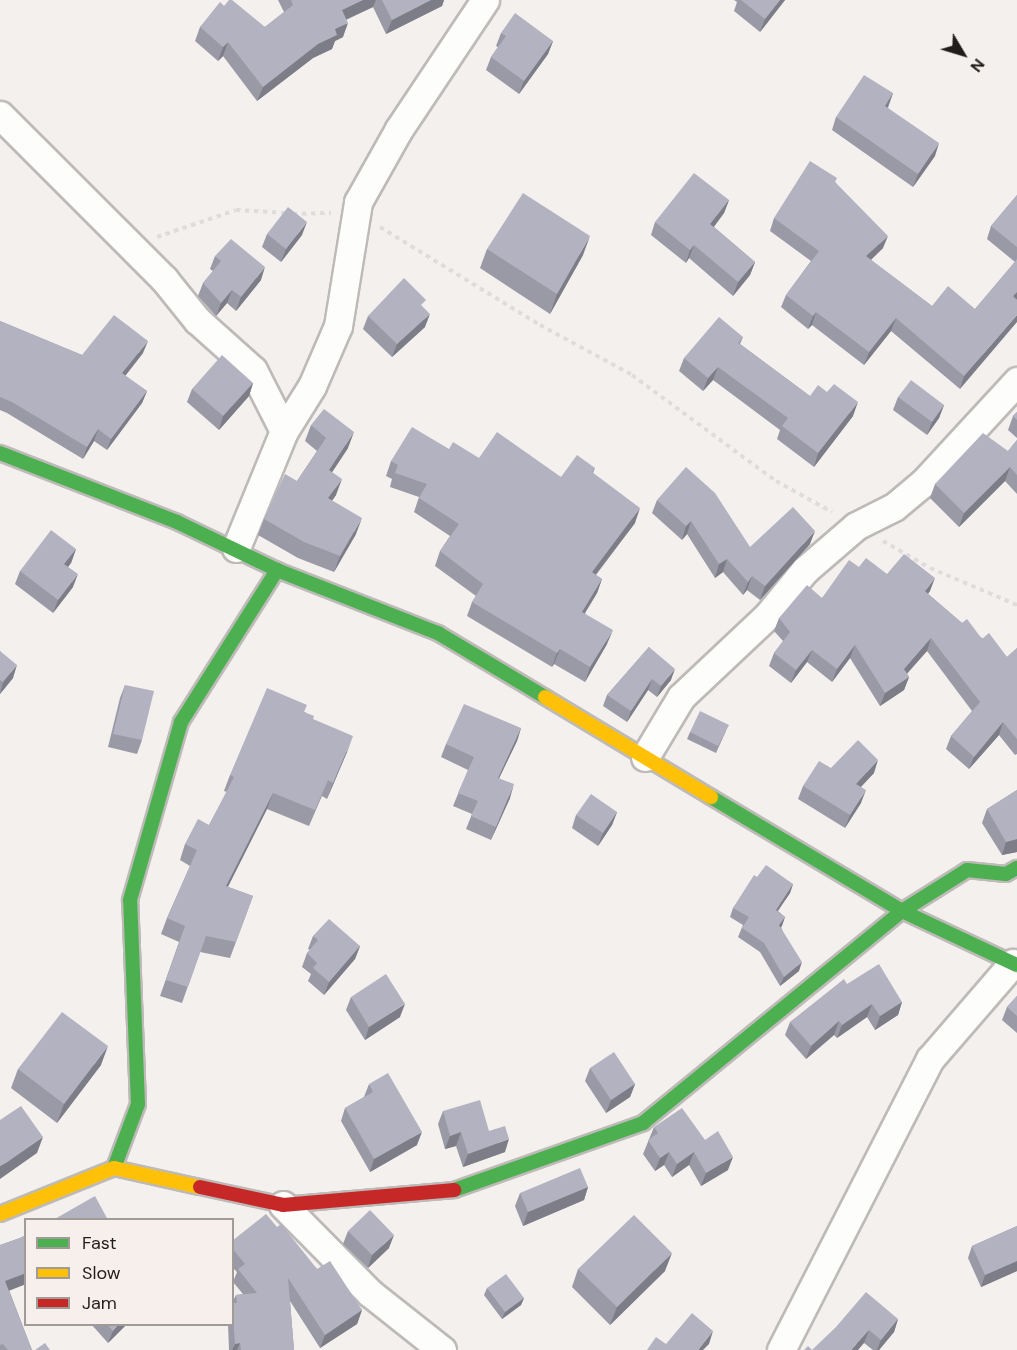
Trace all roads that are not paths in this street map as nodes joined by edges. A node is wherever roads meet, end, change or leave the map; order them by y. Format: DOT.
graph roads {
  1 [pos="485,0"];
  2 [pos="0,115"];
  3 [pos="1017,381"];
  4 [pos="284,431"];
  5 [pos="0,453"];
  6 [pos="236,548"];
  7 [pos="277,570"];
  8 [pos="645,757"];
  9 [pos="1017,868"];
  10 [pos="902,911"];
  11 [pos="1015,964"];
  12 [pos="114,1168"];
  13 [pos="283,1205"];
  14 [pos="0,1214"];
  15 [pos="442,1350"];
  16 [pos="781,1350"];
  1 -- 4 [label="street"];
  2 -- 4 [label="street"];
  3 -- 8 [label="street"];
  4 -- 6 [label="street"];
  5 -- 6 [label="street"];
  6 -- 7 [label="street"];
  7 -- 8 [label="street"];
  7 -- 12 [label="street"];
  8 -- 10 [label="street"];
  9 -- 10 [label="street"];
  10 -- 11 [label="street"];
  10 -- 13 [label="street"];
  11 -- 16 [label="street"];
  12 -- 13 [label="street"];
  12 -- 14 [label="street"];
  13 -- 15 [label="street"];
}
